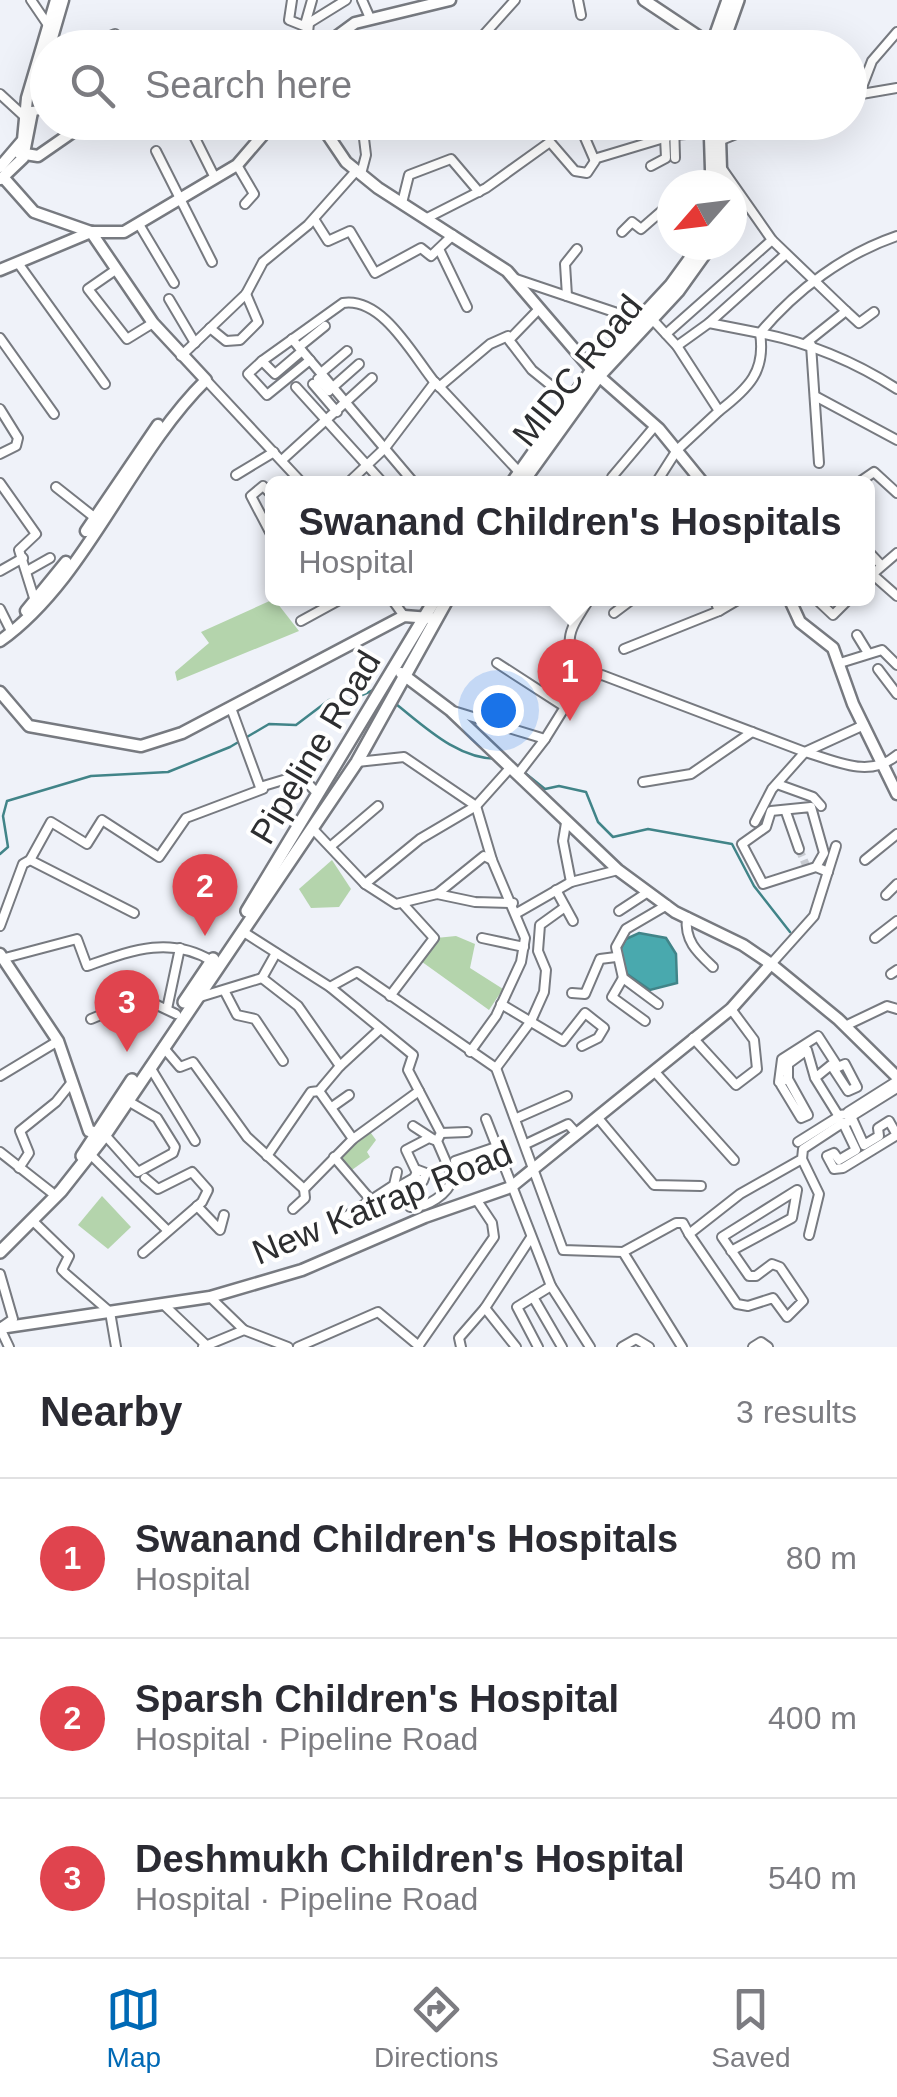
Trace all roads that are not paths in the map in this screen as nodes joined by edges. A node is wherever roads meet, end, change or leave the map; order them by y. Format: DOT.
graph roads {
  1 [pos="31,0"];
  2 [pos="59,0"];
  3 [pos="292,0"];
  4 [pos="312,0"];
  5 [pos="346,0"];
  6 [pos="362,0"];
  7 [pos="450,0"];
  8 [pos="515,0"];
  9 [pos="578,0"];
  10 [pos="644,0"];
  11 [pos="728,0"];
  12 [pos="738,0"];
  13 [pos="411,5"];
  14 [pos="581,15"];
  15 [pos="370,18"];
  16 [pos="52,22"];
  17 [pos="308,22"];
  18 [pos="50,30"];
  19 [pos="51,30"];
  20 [pos="308,30"];
  21 [pos="346,30"];
  22 [pos="488,30"];
  23 [pos="689,30"];
  24 [pos="720,30"];
  25 [pos="723,30"];
  26 [pos="897,32"];
  27 [pos="867,71"];
  28 [pos="897,88"];
  29 [pos="0,94"];
  30 [pos="867,94"];
  31 [pos="30,110"];
  32 [pos="30,111"];
  33 [pos="29,114"];
  34 [pos="64,140"];
  35 [pos="196,140"];
  36 [pos="259,140"];
  37 [pos="333,140"];
  38 [pos="364,140"];
  39 [pos="586,140"];
  40 [pos="655,140"];
  41 [pos="669,140"];
  42 [pos="671,140"];
  43 [pos="714,140"];
  44 [pos="715,140"];
  45 [pos="651,141"];
  46 [pos="156,151"];
  47 [pos="20,153"];
  48 [pos="676,158"];
  49 [pos="594,159"];
  50 [pos="237,165"];
  51 [pos="651,166"];
  52 [pos="720,166"];
  53 [pos="713,170"];
  54 [pos="720,170"];
  55 [pos="359,173"];
  56 [pos="1,174"];
  57 [pos="215,178"];
  58 [pos="479,192"];
  59 [pos="180,200"];
  60 [pos="402,203"];
  61 [pos="245,204"];
  62 [pos="657,215"];
  63 [pos="427,218"];
  64 [pos="314,219"];
  65 [pos="140,226"];
  66 [pos="90,232"];
  67 [pos="622,232"];
  68 [pos="454,235"];
  69 [pos="897,236"];
  70 [pos="772,240"];
  71 [pos="439,249"];
  72 [pos="577,249"];
  73 [pos="786,254"];
  74 [pos="689,260"];
  75 [pos="697,260"];
  76 [pos="212,262"];
  77 [pos="18,263"];
  78 [pos="0,270"];
  79 [pos="114,271"];
  80 [pos="511,278"];
  81 [pos="815,281"];
  82 [pos="174,283"];
  83 [pos="246,294"];
  84 [pos="567,296"];
  85 [pos="169,299"];
  86 [pos="468,308"];
  87 [pos="538,310"];
  88 [pos="846,311"];
  89 [pos="874,312"];
  90 [pos="645,317"];
  91 [pos="152,324"];
  92 [pos="709,324"];
  93 [pos="325,326"];
  94 [pos="210,328"];
  95 [pos="760,332"];
  96 [pos="666,334"];
  97 [pos="508,336"];
  98 [pos="0,338"];
  99 [pos="292,339"];
  100 [pos="195,343"];
  101 [pos="808,344"];
  102 [pos="677,346"];
  103 [pos="301,349"];
  104 [pos="347,352"];
  105 [pos="181,356"];
  106 [pos="310,360"];
  107 [pos="262,361"];
  108 [pos="359,364"];
  109 [pos="595,373"];
  110 [pos="372,378"];
  111 [pos="204,379"];
  112 [pos="324,382"];
  113 [pos="105,384"];
  114 [pos="437,385"];
  115 [pos="296,386"];
  116 [pos="897,389"];
  117 [pos="815,396"];
  118 [pos="570,400"];
  119 [pos="339,404"];
  120 [pos="0,409"];
  121 [pos="720,411"];
  122 [pos="54,414"];
  123 [pos="326,421"];
  124 [pos="654,426"];
  125 [pos="897,440"];
  126 [pos="385,448"];
  127 [pos="677,450"];
  128 [pos="274,452"];
  129 [pos="0,454"];
  130 [pos="282,460"];
  131 [pos="819,463"];
  132 [pos="366,466"];
  133 [pos="236,475"];
  134 [pos="295,476"];
  135 [pos="356,476"];
  136 [pos="375,476"];
  137 [pos="408,476"];
  138 [pos="515,476"];
  139 [pos="521,476"];
  140 [pos="521,476"];
  141 [pos="613,476"];
  142 [pos="661,476"];
  143 [pos="697,476"];
  144 [pos="869,476"];
  145 [pos="0,483"];
  146 [pos="56,486"];
  147 [pos="265,489"];
  148 [pos="897,492"];
  149 [pos="94,517"];
  150 [pos="265,523"];
  151 [pos="897,553"];
  152 [pos="22,558"];
  153 [pos="50,558"];
  154 [pos="875,559"];
  155 [pos="881,565"];
  156 [pos="27,571"];
  157 [pos="875,571"];
  158 [pos="0,572"];
  159 [pos="875,580"];
  160 [pos="897,596"];
  161 [pos="37,604"];
  162 [pos="328,606"];
  163 [pos="397,606"];
  164 [pos="434,606"];
  165 [pos="441,606"];
  166 [pos="585,606"];
  167 [pos="623,606"];
  168 [pos="717,606"];
  169 [pos="727,606"];
  170 [pos="794,606"];
  171 [pos="824,606"];
  172 [pos="842,606"];
  173 [pos="0,609"];
  174 [pos="719,611"];
  175 [pos="614,613"];
  176 [pos="404,616"];
  177 [pos="431,618"];
  178 [pos="301,621"];
  179 [pos="3,635"];
  180 [pos="857,635"];
  181 [pos="624,648"];
  182 [pos="868,654"];
  183 [pos="497,663"];
  184 [pos="840,663"];
  185 [pos="897,665"];
  186 [pos="878,668"];
  187 [pos="400,672"];
  188 [pos="583,678"];
  189 [pos="0,692"];
  190 [pos="897,694"];
  191 [pos="565,706"];
  192 [pos="232,708"];
  193 [pos="450,710"];
  194 [pos="864,724"];
  195 [pos="752,732"];
  196 [pos="546,739"];
  197 [pos="805,752"];
  198 [pos="897,755"];
  199 [pos="356,762"];
  200 [pos="883,767"];
  201 [pos="517,768"];
  202 [pos="643,782"];
  203 [pos="777,784"];
  204 [pos="263,789"];
  205 [pos="896,792"];
  206 [pos="318,794"];
  207 [pos="331,800"];
  208 [pos="378,806"];
  209 [pos="476,806"];
  210 [pos="821,806"];
  211 [pos="786,812"];
  212 [pos="755,822"];
  213 [pos="566,823"];
  214 [pos="312,828"];
  215 [pos="897,834"];
  216 [pos="331,846"];
  217 [pos="836,846"];
  218 [pos="799,849"];
  219 [pos="30,860"];
  220 [pos="492,860"];
  221 [pos="866,860"];
  222 [pos="810,867"];
  223 [pos="618,870"];
  224 [pos="828,872"];
  225 [pos="571,882"];
  226 [pos="365,884"];
  227 [pos="897,884"];
  228 [pos="556,890"];
  229 [pos="648,892"];
  230 [pos="437,894"];
  231 [pos="886,895"];
  232 [pos="514,903"];
  233 [pos="667,905"];
  234 [pos="404,906"];
  235 [pos="564,906"];
  236 [pos="618,911"];
  237 [pos="134,913"];
  238 [pos="517,914"];
  239 [pos="687,918"];
  240 [pos="573,921"];
  241 [pos="897,921"];
  242 [pos="0,926"];
  243 [pos="242,931"];
  244 [pos="482,938"];
  245 [pos="875,938"];
  246 [pos="524,947"];
  247 [pos="180,948"];
  248 [pos="276,953"];
  249 [pos="3,956"];
  250 [pos="616,957"];
  251 [pos="542,959"];
  252 [pos="212,962"];
  253 [pos="771,964"];
  254 [pos="558,966"];
  255 [pos="713,968"];
  256 [pos="262,978"];
  257 [pos="623,978"];
  258 [pos="330,987"];
  259 [pos="225,992"];
  260 [pos="572,993"];
  261 [pos="390,996"];
  262 [pos="195,999"];
  263 [pos="501,1004"];
  264 [pos="658,1004"];
  265 [pos="731,1009"];
  266 [pos="897,1009"];
  267 [pos="172,1011"];
  268 [pos="91,1020"];
  269 [pos="532,1022"];
  270 [pos="645,1022"];
  271 [pos="845,1026"];
  272 [pos="378,1030"];
  273 [pos="694,1038"];
  274 [pos="58,1041"];
  275 [pos="582,1046"];
  276 [pos="163,1047"];
  277 [pos="470,1052"];
  278 [pos="283,1060"];
  279 [pos="340,1066"];
  280 [pos="150,1067"];
  281 [pos="496,1068"];
  282 [pos="655,1072"];
  283 [pos="0,1076"];
  284 [pos="815,1078"];
  285 [pos="72,1082"];
  286 [pos="897,1082"];
  287 [pos="319,1090"];
  288 [pos="420,1091"];
  289 [pos="349,1095"];
  290 [pos="568,1096"];
  291 [pos="128,1101"];
  292 [pos="332,1107"];
  293 [pos="517,1118"];
  294 [pos="598,1118"];
  295 [pos="486,1119"];
  296 [pos="845,1119"];
  297 [pos="413,1126"];
  298 [pos="466,1132"];
  299 [pos="577,1134"];
  300 [pos="897,1135"];
  301 [pos="437,1137"];
  302 [pos="353,1138"];
  303 [pos="95,1139"];
  304 [pos="195,1141"];
  305 [pos="798,1142"];
  306 [pos="526,1144"];
  307 [pos="496,1147"];
  308 [pos="0,1152"];
  309 [pos="267,1156"];
  310 [pos="334,1156"];
  311 [pos="734,1160"];
  312 [pos="802,1160"];
  313 [pos="455,1161"];
  314 [pos="20,1168"];
  315 [pos="535,1171"];
  316 [pos="397,1172"];
  317 [pos="145,1178"];
  318 [pos="701,1186"];
  319 [pos="511,1187"];
  320 [pos="304,1189"];
  321 [pos="51,1192"];
  322 [pos="742,1193"];
  323 [pos="370,1199"];
  324 [pos="476,1199"];
  325 [pos="197,1206"];
  326 [pos="293,1209"];
  327 [pos="756,1213"];
  328 [pos="224,1215"];
  329 [pos="208,1218"];
  330 [pos="342,1219"];
  331 [pos="33,1221"];
  332 [pos="209,1229"];
  333 [pos="167,1230"];
  334 [pos="689,1234"];
  335 [pos="809,1236"];
  336 [pos="530,1239"];
  337 [pos="0,1243"];
  338 [pos="731,1251"];
  339 [pos="0,1252"];
  340 [pos="623,1252"];
  341 [pos="144,1253"];
  342 [pos="0,1274"];
  343 [pos="551,1286"];
  344 [pos="210,1297"];
  345 [pos="533,1297"];
  346 [pos="164,1305"];
  347 [pos="517,1307"];
  348 [pos="485,1308"];
  349 [pos="110,1312"];
  350 [pos="496,1320"];
  351 [pos="0,1328"];
  352 [pos="244,1330"];
  353 [pos="220,1343"];
  354 [pos="204,1345"];
  355 [pos="8,1346"];
  356 [pos="420,1346"];
  357 [pos="116,1347"];
  358 [pos="288,1347"];
  359 [pos="298,1347"];
  360 [pos="462,1347"];
  361 [pos="516,1347"];
  362 [pos="538,1347"];
  363 [pos="562,1347"];
  364 [pos="590,1347"];
  365 [pos="622,1347"];
  366 [pos="648,1347"];
  367 [pos="682,1347"];
  368 [pos="753,1347"];
  369 [pos="768,1347"];
  1 -- 16 [label="street"];
  2 -- 16 [label="street"];
  3 -- 17 [label="street"];
  4 -- 17 [label="street"];
  5 -- 17 [label="street"];
  6 -- 15 [label="street"];
  7 -- 13 [label="street"];
  8 -- 22 [label="street"];
  9 -- 14 [label="street"];
  10 -- 23 [label="street"];
  11 -- 24 [label="main road"];
  12 -- 25 [label="main road"];
  13 -- 15 [label="street"];
  15 -- 21 [label="street"];
  16 -- 18 [label="street"];
  16 -- 19 [label="street"];
  17 -- 20 [label="street"];
  26 -- 27 [label="street"];
  28 -- 30 [label="street"];
  29 -- 33 [label="street"];
  31 -- 33 [label="street"];
  32 -- 33 [label="street"];
  33 -- 47 [label="street"];
  34 -- 47 [label="street"];
  35 -- 57 [label="street"];
  36 -- 50 [label="street"];
  37 -- 55 [label="street"];
  38 -- 55 [label="street"];
  39 -- 49 [label="street"];
  40 -- 45 [label="street"];
  41 -- 51 [label="street"];
  42 -- 48 [label="street"];
  43 -- 53 [label="main road"];
  44 -- 52 [label="main road"];
  45 -- 49 [label="street"];
  46 -- 59 [label="street"];
  47 -- 56 [label="street"];
  49 -- 58 [label="street"];
  50 -- 57 [label="street"];
  50 -- 61 [label="street"];
  52 -- 54 [label="main road"];
  52 -- 70 [label="street"];
  55 -- 60 [label="street"];
  55 -- 64 [label="street"];
  56 -- 66 [label="street"];
  57 -- 59 [label="street"];
  58 -- 60 [label="street"];
  58 -- 63 [label="street"];
  59 -- 65 [label="street"];
  59 -- 76 [label="street"];
  60 -- 63 [label="street"];
  62 -- 67 [label="street"];
  63 -- 68 [label="street"];
  64 -- 71 [label="street"];
  64 -- 83 [label="street"];
  65 -- 66 [label="street"];
  65 -- 82 [label="street"];
  66 -- 77 [label="street"];
  66 -- 79 [label="street"];
  68 -- 71 [label="street"];
  68 -- 80 [label="street"];
  69 -- 81 [label="street"];
  70 -- 73 [label="street"];
  70 -- 96 [label="street"];
  71 -- 86 [label="street"];
  72 -- 84 [label="street"];
  73 -- 81 [label="street"];
  73 -- 92 [label="street"];
  74 -- 90 [label="main road, MIDC Road"];
  75 -- 90 [label="main road, MIDC Road"];
  77 -- 78 [label="street"];
  77 -- 113 [label="street"];
  79 -- 91 [label="street"];
  79 -- 91 [label="street"];
  80 -- 84 [label="street"];
  80 -- 87 [label="street"];
  81 -- 88 [label="street"];
  81 -- 95 [label="street"];
  83 -- 94 [label="street"];
  83 -- 94 [label="street"];
  84 -- 90 [label="street"];
  85 -- 100 [label="street"];
  87 -- 97 [label="street"];
  87 -- 109 [label="street"];
  88 -- 89 [label="street"];
  88 -- 101 [label="street"];
  90 -- 96 [label="street"];
  90 -- 109 [label="main road, MIDC Road"];
  91 -- 105 [label="street"];
  92 -- 95 [label="street"];
  92 -- 102 [label="street"];
  93 -- 103 [label="street"];
  94 -- 100 [label="street"];
  95 -- 101 [label="street"];
  95 -- 121 [label="street"];
  96 -- 102 [label="street"];
  97 -- 114 [label="street"];
  97 -- 118 [label="street"];
  98 -- 122 [label="street"];
  99 -- 103 [label="street"];
  99 -- 107 [label="street"];
  99 -- 114 [label="street"];
  100 -- 105 [label="street"];
  101 -- 116 [label="street"];
  101 -- 117 [label="street"];
  102 -- 121 [label="street"];
  103 -- 106 [label="street"];
  103 -- 107 [label="street"];
  104 -- 112 [label="street"];
  105 -- 111 [label="street"];
  106 -- 107 [label="street"];
  106 -- 112 [label="street"];
  108 -- 112 [label="street"];
  109 -- 118 [label="main road, MIDC Road"];
  109 -- 124 [label="street"];
  109 -- 139 [label="main road, MIDC Road"];
  110 -- 119 [label="street"];
  111 -- 128 [label="street"];
  111 -- 149 [label="street"];
  111 -- 161 [label="street"];
  112 -- 119 [label="street"];
  112 -- 119 [label="street"];
  114 -- 126 [label="street"];
  114 -- 138 [label="street"];
  115 -- 123 [label="street"];
  117 -- 125 [label="street"];
  117 -- 131 [label="street"];
  118 -- 140 [label="main road, MIDC Road"];
  119 -- 123 [label="street"];
  119 -- 126 [label="street"];
  120 -- 129 [label="street"];
  121 -- 127 [label="street"];
  123 -- 130 [label="street"];
  123 -- 132 [label="street"];
  124 -- 127 [label="street"];
  124 -- 141 [label="street"];
  126 -- 132 [label="street"];
  126 -- 137 [label="street"];
  127 -- 142 [label="street"];
  127 -- 143 [label="street"];
  128 -- 130 [label="street"];
  128 -- 133 [label="street"];
  130 -- 134 [label="street"];
  132 -- 135 [label="street"];
  132 -- 136 [label="street"];
  144 -- 148 [label="street"];
  145 -- 152 [label="street"];
  146 -- 149 [label="street"];
  147 -- 150 [label="street"];
  149 -- 161 [label="street"];
  151 -- 155 [label="street"];
  152 -- 156 [label="street"];
  152 -- 158 [label="street"];
  153 -- 156 [label="street"];
  154 -- 155 [label="street"];
  155 -- 157 [label="street"];
  156 -- 161 [label="street"];
  159 -- 160 [label="street"];
  161 -- 179 [label="street"];
  162 -- 178 [label="street"];
  163 -- 176 [label="street"];
  164 -- 177 [label="main road"];
  165 -- 177 [label="main road"];
  166 -- 188 [label="street"];
  167 -- 175 [label="street"];
  168 -- 174 [label="street"];
  169 -- 174 [label="street"];
  170 -- 184 [label="street"];
  171 -- 172 [label="street"];
  173 -- 179 [label="street"];
  174 -- 181 [label="street"];
  176 -- 177 [label="street"];
  176 -- 192 [label="street"];
  177 -- 187 [label="main road, Pipeline Road"];
  180 -- 182 [label="street"];
  182 -- 184 [label="street"];
  182 -- 185 [label="street"];
  183 -- 191 [label="street"];
  184 -- 194 [label="street"];
  186 -- 190 [label="street"];
  187 -- 193 [label="street"];
  187 -- 199 [label="main road, Pipeline Road"];
  187 -- 206 [label="main road, Pipeline Road"];
  188 -- 191 [label="street"];
  188 -- 195 [label="street"];
  189 -- 192 [label="street"];
  191 -- 196 [label="street"];
  192 -- 204 [label="street"];
  193 -- 196 [label="street"];
  193 -- 201 [label="street"];
  194 -- 197 [label="street"];
  194 -- 200 [label="street"];
  195 -- 197 [label="street"];
  195 -- 202 [label="street"];
  196 -- 201 [label="street"];
  197 -- 200 [label="street"];
  197 -- 203 [label="street"];
  198 -- 200 [label="street"];
  199 -- 207 [label="main road, Pipeline Road"];
  199 -- 209 [label="street"];
  200 -- 205 [label="street"];
  201 -- 209 [label="street"];
  201 -- 213 [label="street"];
  203 -- 210 [label="street"];
  203 -- 212 [label="street"];
  204 -- 206 [label="street"];
  204 -- 219 [label="street"];
  206 -- 207 [label="street"];
  206 -- 252 [label="main road, Pipeline Road"];
  207 -- 214 [label="main road, Pipeline Road"];
  208 -- 216 [label="street"];
  209 -- 220 [label="street"];
  209 -- 226 [label="street"];
  211 -- 218 [label="street"];
  211 -- 222 [label="street"];
  211 -- 222 [label="street"];
  213 -- 223 [label="street"];
  213 -- 225 [label="street"];
  214 -- 216 [label="street"];
  214 -- 243 [label="main road, Pipeline Road"];
  215 -- 221 [label="street"];
  216 -- 226 [label="street"];
  217 -- 224 [label="street"];
  219 -- 237 [label="street"];
  219 -- 242 [label="street"];
  220 -- 230 [label="street"];
  220 -- 232 [label="street"];
  222 -- 224 [label="street"];
  223 -- 225 [label="street"];
  223 -- 229 [label="street"];
  224 -- 253 [label="street"];
  225 -- 228 [label="street"];
  226 -- 234 [label="street"];
  227 -- 231 [label="street"];
  228 -- 235 [label="street"];
  228 -- 238 [label="street"];
  229 -- 233 [label="street"];
  229 -- 236 [label="street"];
  230 -- 232 [label="street"];
  230 -- 234 [label="street"];
  232 -- 238 [label="street"];
  233 -- 239 [label="street"];
  233 -- 250 [label="street"];
  234 -- 261 [label="street"];
  235 -- 240 [label="street"];
  235 -- 251 [label="street"];
  238 -- 246 [label="street"];
  239 -- 253 [label="street"];
  239 -- 255 [label="street"];
  241 -- 245 [label="street"];
  243 -- 248 [label="street"];
  243 -- 262 [label="main road, Pipeline Road"];
  244 -- 246 [label="street"];
  246 -- 263 [label="street"];
  247 -- 249 [label="street"];
  247 -- 252 [label="street"];
  247 -- 267 [label="street"];
  248 -- 256 [label="street"];
  248 -- 258 [label="street"];
  249 -- 274 [label="street"];
  250 -- 257 [label="street"];
  250 -- 260 [label="street"];
  251 -- 254 [label="street"];
  251 -- 269 [label="street"];
  252 -- 267 [label="main road, Pipeline Road"];
  253 -- 265 [label="street, New Katrap Road"];
  253 -- 271 [label="street"];
  256 -- 259 [label="street"];
  256 -- 279 [label="street"];
  257 -- 264 [label="street"];
  257 -- 270 [label="street"];
  258 -- 261 [label="street"];
  258 -- 272 [label="street"];
  259 -- 262 [label="street"];
  259 -- 278 [label="street"];
  261 -- 277 [label="street"];
  262 -- 276 [label="main road, Pipeline Road"];
  263 -- 269 [label="street"];
  263 -- 277 [label="street"];
  265 -- 273 [label="street, New Katrap Road"];
  265 -- 273 [label="street"];
  266 -- 271 [label="street"];
  267 -- 268 [label="street"];
  267 -- 303 [label="main road, Pipeline Road"];
  269 -- 275 [label="street"];
  269 -- 281 [label="street"];
  271 -- 286 [label="street"];
  272 -- 279 [label="street"];
  272 -- 288 [label="street"];
  273 -- 282 [label="street, New Katrap Road"];
  274 -- 283 [label="street"];
  274 -- 285 [label="street"];
  276 -- 280 [label="main road, Pipeline Road"];
  276 -- 309 [label="street"];
  277 -- 281 [label="street"];
  279 -- 287 [label="street"];
  280 -- 291 [label="main road, Pipeline Road"];
  280 -- 304 [label="street"];
  281 -- 293 [label="street"];
  282 -- 294 [label="street, New Katrap Road"];
  282 -- 311 [label="street"];
  284 -- 284 [label="street"];
  284 -- 296 [label="street"];
  285 -- 303 [label="street"];
  285 -- 314 [label="street"];
  286 -- 296 [label="street"];
  287 -- 292 [label="street"];
  287 -- 309 [label="street"];
  288 -- 301 [label="street"];
  288 -- 302 [label="street"];
  289 -- 292 [label="street"];
  290 -- 293 [label="street"];
  291 -- 303 [label="main road, Pipeline Road"];
  291 -- 303 [label="street"];
  292 -- 302 [label="street"];
  293 -- 306 [label="street"];
  294 -- 299 [label="street, New Katrap Road"];
  294 -- 318 [label="street"];
  295 -- 307 [label="street"];
  296 -- 300 [label="street"];
  296 -- 300 [label="street"];
  296 -- 305 [label="street"];
  296 -- 312 [label="street"];
  297 -- 301 [label="street"];
  298 -- 301 [label="street"];
  299 -- 306 [label="street"];
  299 -- 315 [label="street, New Katrap Road"];
  301 -- 301 [label="street"];
  302 -- 310 [label="street"];
  303 -- 321 [label="main road, Pipeline Road"];
  303 -- 331 [label="main road, Pipeline Road"];
  303 -- 333 [label="street"];
  306 -- 315 [label="street"];
  307 -- 313 [label="street"];
  307 -- 319 [label="street"];
  308 -- 314 [label="street"];
  309 -- 320 [label="street"];
  310 -- 320 [label="street"];
  310 -- 323 [label="street"];
  312 -- 322 [label="street"];
  312 -- 335 [label="street"];
  314 -- 321 [label="street"];
  315 -- 319 [label="street, New Katrap Road"];
  315 -- 340 [label="street"];
  316 -- 323 [label="street"];
  317 -- 325 [label="street"];
  319 -- 324 [label="street, New Katrap Road"];
  319 -- 336 [label="street"];
  320 -- 326 [label="street"];
  321 -- 337 [label="main road, Pipeline Road"];
  322 -- 327 [label="street"];
  322 -- 334 [label="street"];
  323 -- 330 [label="street"];
  324 -- 344 [label="street, New Katrap Road"];
  324 -- 356 [label="street"];
  325 -- 329 [label="street"];
  325 -- 333 [label="street"];
  327 -- 338 [label="street"];
  327 -- 338 [label="street"];
  328 -- 329 [label="street"];
  329 -- 332 [label="street"];
  331 -- 339 [label="main road, Pipeline Road"];
  331 -- 349 [label="street"];
  333 -- 341 [label="street"];
  334 -- 338 [label="street"];
  334 -- 340 [label="street"];
  336 -- 343 [label="street"];
  336 -- 348 [label="street"];
  340 -- 367 [label="street"];
  342 -- 351 [label="street"];
  343 -- 345 [label="street"];
  343 -- 364 [label="street"];
  344 -- 346 [label="street, New Katrap Road"];
  344 -- 352 [label="street"];
  345 -- 347 [label="street"];
  345 -- 363 [label="street"];
  346 -- 349 [label="street, New Katrap Road"];
  346 -- 354 [label="street"];
  347 -- 350 [label="street"];
  347 -- 362 [label="street"];
  348 -- 350 [label="street"];
  348 -- 360 [label="street"];
  349 -- 351 [label="street, New Katrap Road"];
  349 -- 357 [label="street"];
  350 -- 361 [label="street"];
  351 -- 355 [label="street"];
  352 -- 353 [label="street"];
  352 -- 358 [label="street"];
  353 -- 354 [label="street"];
  356 -- 359 [label="street"];
  365 -- 366 [label="street"];
  368 -- 369 [label="street"];
}
